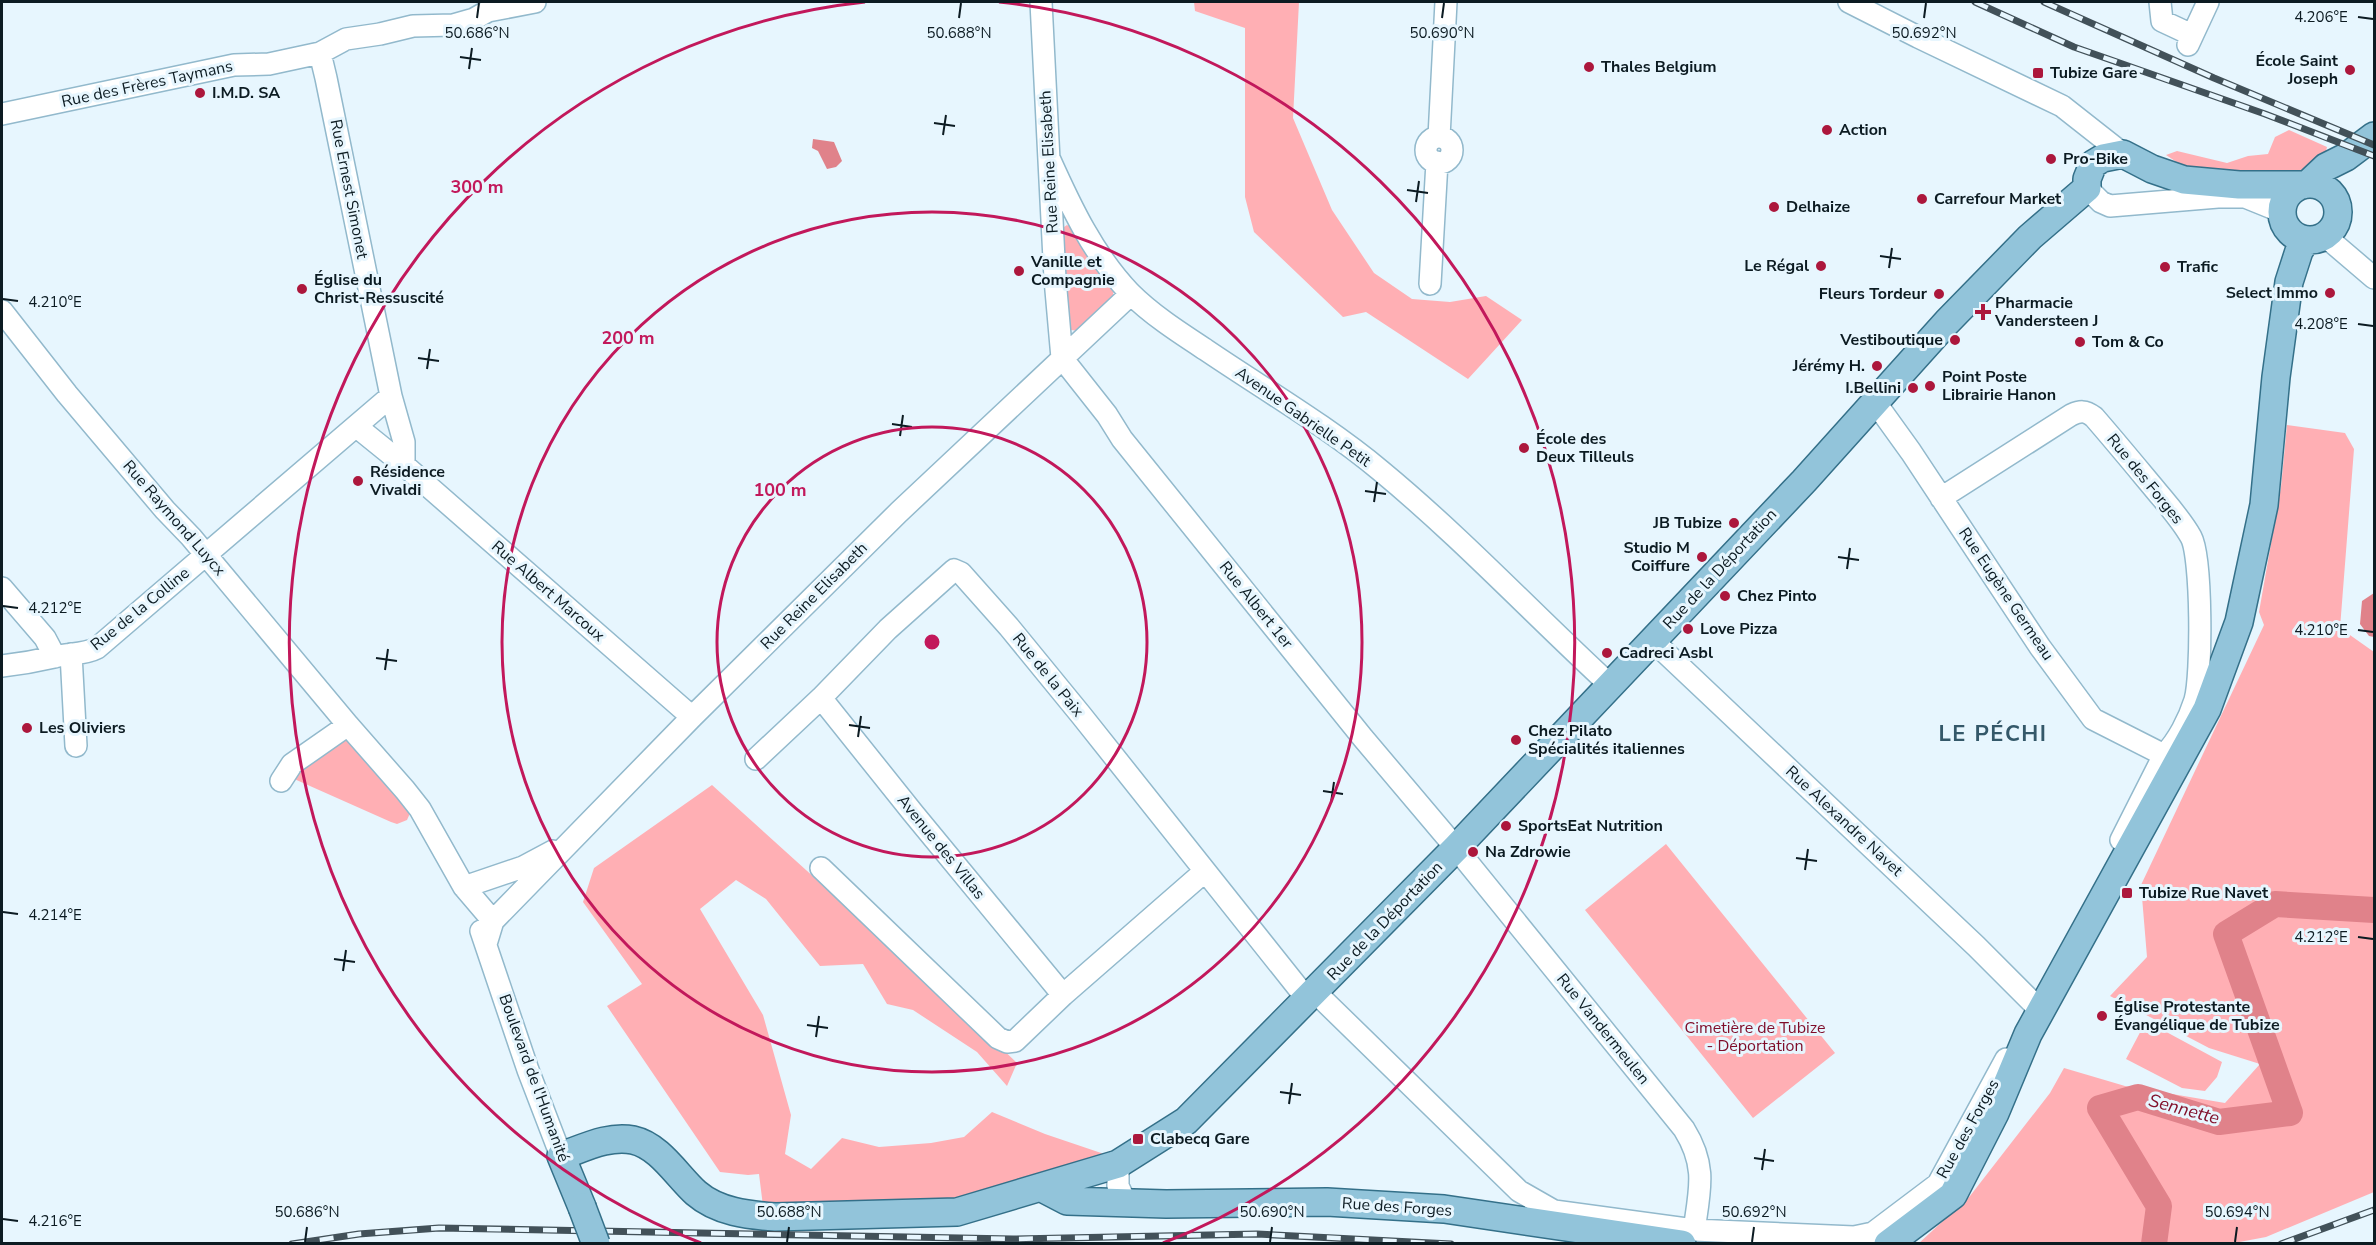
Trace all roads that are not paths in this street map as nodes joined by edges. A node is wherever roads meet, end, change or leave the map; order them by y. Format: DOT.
graph roads {
  1 [pos="535,2"];
  2 [pos="1041,2"];
  3 [pos="1446,2"];
  4 [pos="1849,2"];
  5 [pos="2160,2"];
  6 [pos="2208,2"];
  7 [pos="487,6"];
  8 [pos="320,53"];
  9 [pos="2,114"];
  10 [pos="2090,128"];
  11 [pos="2374,136"];
  12 [pos="2123,154"];
  13 [pos="2346,157"];
  14 [pos="1049,158"];
  15 [pos="2090,176"];
  16 [pos="2305,184"];
  17 [pos="2336,202"];
  18 [pos="2282,212"];
  19 [pos="2316,238"];
  20 [pos="2373,276"];
  21 [pos="1430,284"];
  22 [pos="1131,294"];
  23 [pos="2,311"];
  24 [pos="1062,358"];
  25 [pos="391,396"];
  26 [pos="1875,402"];
  27 [pos="357,427"];
  28 [pos="404,465"];
  29 [pos="1941,498"];
  30 [pos="206,556"];
  31 [pos="2,588"];
  32 [pos="1652,640"];
  33 [pos="63,656"];
  34 [pos="2,666"];
  35 [pos="1610,685"];
  36 [pos="821,698"];
  37 [pos="2196,715"];
  38 [pos="692,717"];
  39 [pos="348,725"];
  40 [pos="76,746"];
  41 [pos="2164,755"];
  42 [pos="756,759"];
  43 [pos="281,781"];
  44 [pos="572,841"];
  45 [pos="1456,848"];
  46 [pos="821,868"];
  47 [pos="1204,872"];
  48 [pos="464,887"];
  49 [pos="478,904"];
  50 [pos="493,921"];
  51 [pos="486,945"];
  52 [pos="1063,995"];
  53 [pos="1311,996"];
  54 [pos="2034,1004"];
  55 [pos="561,1156"];
  56 [pos="1118,1164"];
  57 [pos="1042,1188"];
  58 [pos="1126,1203"];
  59 [pos="1554,1211"];
  60 [pos="1528,1222"];
  61 [pos="1688,1237"];
  62 [pos="596,1244"];
  63 [pos="1888,1244"];
  1 -- 7 [label="street, Rue des Frères Taymans"];
  2 -- 14 [label="street, Rue Reine Elisabeth"];
  3 -- 21 [label="street"];
  4 -- 10 [label="street"];
  5 -- 6 [label="street"];
  7 -- 8 [label="street, Rue des Frères Taymans"];
  8 -- 9 [label="street, Rue des Frères Taymans"];
  8 -- 25 [label="street, Rue Ernest Simonet"];
  10 -- 12 [label="street"];
  10 -- 15 [label="street"];
  11 -- 13 [label="main road"];
  12 -- 15 [label="main road, Rue de la Déportation"];
  12 -- 16 [label="main road"];
  13 -- 16 [label="main road"];
  13 -- 17 [label="main road"];
  14 -- 22 [label="street, Avenue Gabrielle Petit"];
  14 -- 24 [label="street, Rue Reine Elisabeth"];
  15 -- 18 [label="street"];
  15 -- 26 [label="main road, Rue de la Déportation"];
  16 -- 17 [label="main road"];
  16 -- 18 [label="main road"];
  17 -- 19 [label="main road"];
  18 -- 19 [label="main road"];
  19 -- 20 [label="street"];
  19 -- 37 [label="main road, Rue des Forges"];
  22 -- 24 [label="street, Rue Reine Elisabeth"];
  22 -- 35 [label="street, Avenue Gabrielle Petit"];
  23 -- 30 [label="street, Rue Raymond Luycx"];
  24 -- 38 [label="street, Rue Reine Elisabeth"];
  24 -- 45 [label="street, Rue Albert 1er"];
  25 -- 27 [label="street"];
  25 -- 28 [label="street, Rue Ernest Simonet"];
  26 -- 29 [label="street, Rue Eugène Germeau"];
  26 -- 32 [label="main road, Rue de la Déportation"];
  27 -- 28 [label="street"];
  27 -- 30 [label="street"];
  28 -- 38 [label="street, Rue Albert Marcoux"];
  29 -- 37 [label="street, Rue des Forges"];
  29 -- 41 [label="street, Rue Eugène Germeau"];
  30 -- 33 [label="street, Rue de la Colline"];
  30 -- 39 [label="street, Rue Raymond Luycx"];
  31 -- 33 [label="street, Rue de la Colline"];
  32 -- 35 [label="main road, Rue de la Déportation"];
  32 -- 54 [label="street, Rue Alexandre Navet"];
  33 -- 34 [label="street"];
  33 -- 40 [label="street, Rue de la Colline"];
  35 -- 45 [label="main road, Rue de la Déportation"];
  36 -- 42 [label="street, Rue de la Paix"];
  36 -- 47 [label="street, Rue de la Paix"];
  36 -- 52 [label="street, Avenue des Villas"];
  37 -- 41 [label="street, Rue des Forges"];
  37 -- 63 [label="main road, Rue des Forges"];
  38 -- 44 [label="street, Rue Reine Elisabeth"];
  39 -- 43 [label="street"];
  39 -- 48 [label="street, Rue Raymond Luycx"];
  41 -- 54 [label="street, Rue des Forges"];
  44 -- 48 [label="street, Rue Reine Elisabeth"];
  44 -- 50 [label="street, Rue Reine Elisabeth"];
  45 -- 53 [label="main road, Rue de la Déportation"];
  45 -- 61 [label="street, Rue Vandermeulen"];
  46 -- 52 [label="street"];
  47 -- 52 [label="street"];
  47 -- 53 [label="street, Rue de la Paix"];
  48 -- 49 [label="street, Rue Raymond Luycx"];
  49 -- 50 [label="street, Rue Raymond Luycx"];
  49 -- 51 [label="street, Boulevard de l'Humanité"];
  50 -- 51 [label="street"];
  51 -- 55 [label="street, Boulevard de l'Humanité"];
  53 -- 56 [label="main road, Rue de la Déportation"];
  53 -- 59 [label="street, Rue des Forges"];
  54 -- 61 [label="street, Rue des Forges"];
  55 -- 57 [label="main road"];
  55 -- 62 [label="main road, Boulevard de l'Humanité, bridge"];
  56 -- 57 [label="main road"];
  56 -- 58 [label="street"];
  57 -- 58 [label="main road, Rue des Forges"];
  58 -- 60 [label="main road, Rue des Forges"];
  59 -- 60 [label="street"];
  59 -- 61 [label="street, Rue des Forges"];
  60 -- 61 [label="main road, Rue des Forges"];
}
